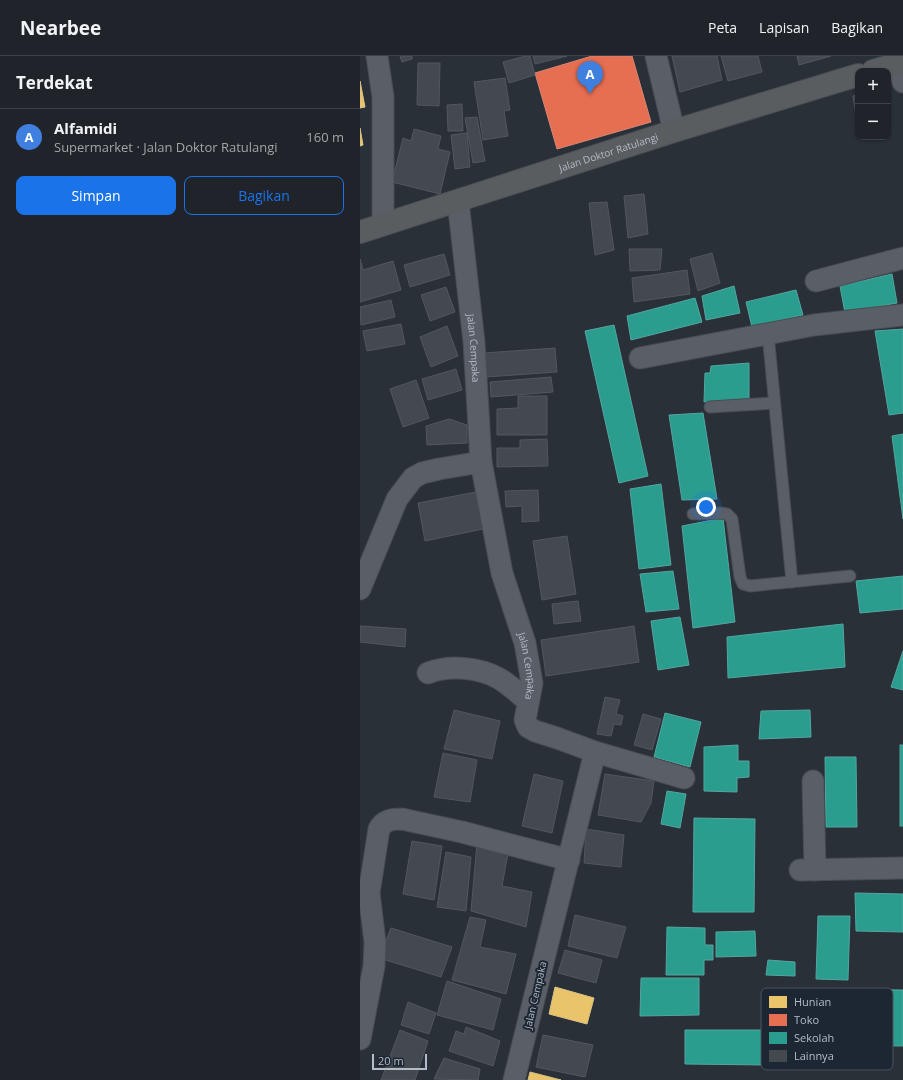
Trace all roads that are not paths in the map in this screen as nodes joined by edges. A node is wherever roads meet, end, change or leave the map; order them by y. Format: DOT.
graph roads {
  1 [pos="377,56"];
  2 [pos="656,56"];
  3 [pos="901,69"];
  4 [pos="891,70"];
  5 [pos="855,76"];
  6 [pos="674,131"];
  7 [pos="458,200"];
  8 [pos="383,224"];
  9 [pos="360,232"];
  10 [pos="903,258"];
  11 [pos="816,281"];
  12 [pos="903,315"];
  13 [pos="768,334"];
  14 [pos="640,358"];
  15 [pos="774,403"];
  16 [pos="710,407"];
  17 [pos="481,462"];
  18 [pos="693,514"];
  19 [pos="850,576"];
  20 [pos="362,578"];
  21 [pos="792,582"];
  22 [pos="428,673"];
  23 [pos="528,701"];
  24 [pos="595,752"];
  25 [pos="684,778"];
  26 [pos="813,782"];
  27 [pos="569,860"];
  28 [pos="903,868"];
  29 [pos="360,1039"];
  30 [pos="514,1080"];
  1 -- 8 [label="street"];
  2 -- 6 [label="street"];
  3 -- 4 [label="highway"];
  5 -- 6 [label="highway, Jalan Doktor Ratulangi"];
  6 -- 7 [label="highway, Jalan Doktor Ratulangi"];
  7 -- 8 [label="highway, Jalan Doktor Ratulangi"];
  7 -- 17 [label="street, Jalan Cempaka"];
  8 -- 9 [label="highway, Jalan Doktor Ratulangi"];
  10 -- 11 [label="street"];
  12 -- 13 [label="street"];
  13 -- 14 [label="street"];
  13 -- 15 [label="lane"];
  15 -- 16 [label="lane"];
  15 -- 21 [label="lane"];
  17 -- 20 [label="street"];
  17 -- 23 [label="street, Jalan Cempaka"];
  18 -- 21 [label="lane"];
  19 -- 21 [label="lane"];
  22 -- 23 [label="street"];
  23 -- 24 [label="street, Jalan Cempaka"];
  24 -- 25 [label="street"];
  24 -- 27 [label="street, Jalan Cempaka"];
  26 -- 28 [label="street"];
  27 -- 29 [label="street"];
  27 -- 30 [label="street, Jalan Cempaka"];
}
